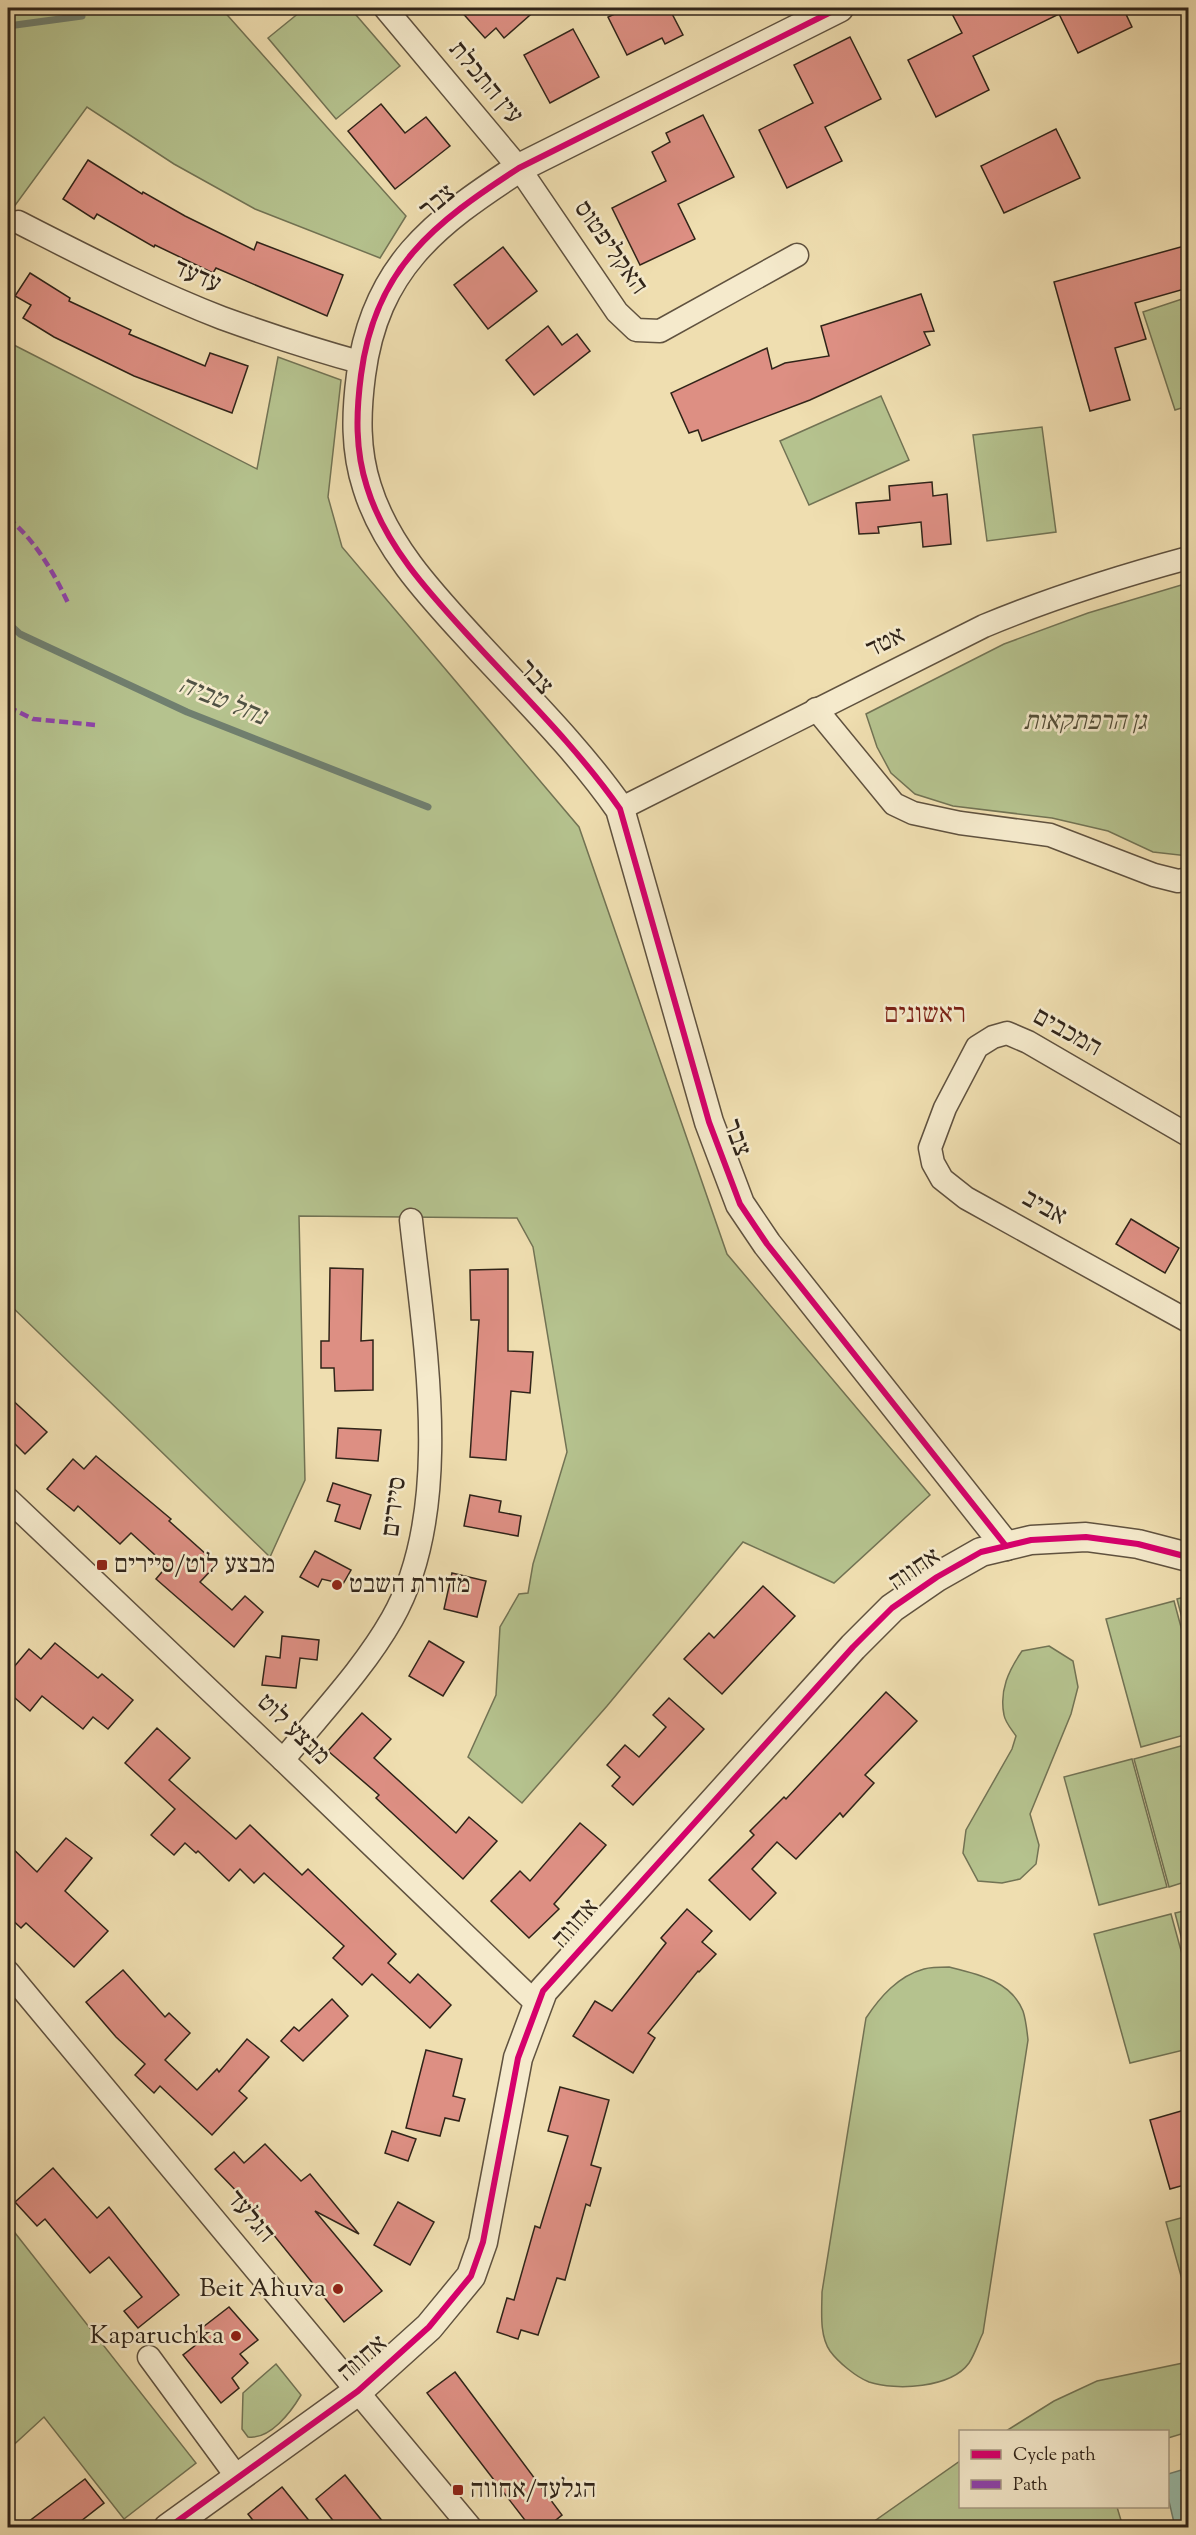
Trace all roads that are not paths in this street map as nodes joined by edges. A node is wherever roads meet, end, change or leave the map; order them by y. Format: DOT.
graph roads {
  1 [pos="385,8"];
  2 [pos="839,8"];
  3 [pos="519,168"];
  4 [pos="18,222"];
  5 [pos="797,255"];
  6 [pos="363,363"];
  7 [pos="1188,558"];
  8 [pos="816,709"];
  9 [pos="620,809"];
  10 [pos="1188,879"];
  11 [pos="945,1108"];
  12 [pos="1187,1129"];
  13 [pos="411,1220"];
  14 [pos="1188,1321"];
  15 [pos="8,1499"];
  16 [pos="1006,1546"];
  17 [pos="1188,1557"];
  18 [pos="283,1760"];
  19 [pos="8,1972"];
  20 [pos="537,2004"];
  21 [pos="149,2357"];
  22 [pos="357,2391"];
  23 [pos="237,2477"];
  24 [pos="168,2528"];
  25 [pos="471,2528"];
  1 -- 3 [label="street, עין התכלת"];
  2 -- 3 [label="street, צבר"];
  3 -- 5 [label="street, האקליפטוס"];
  3 -- 6 [label="street, צבר"];
  4 -- 6 [label="street, עדעד"];
  6 -- 9 [label="street, צבר"];
  7 -- 8 [label="street, אטד"];
  8 -- 9 [label="street, אטד"];
  8 -- 10 [label="street"];
  9 -- 16 [label="street, צבר"];
  11 -- 12 [label="street, המכבים"];
  11 -- 14 [label="street, אביב"];
  13 -- 18 [label="street, סיירים"];
  15 -- 18 [label="street, מבצע לוט"];
  16 -- 17 [label="street, אחווה"];
  16 -- 20 [label="street, אחווה"];
  18 -- 20 [label="street, מבצע לוט"];
  19 -- 22 [label="street, הגלעד"];
  20 -- 22 [label="street, אחווה"];
  21 -- 23 [label="street"];
  22 -- 23 [label="street, אחווה"];
  22 -- 25 [label="street, הגלעד"];
  23 -- 24 [label="street, אחווה"];
}
